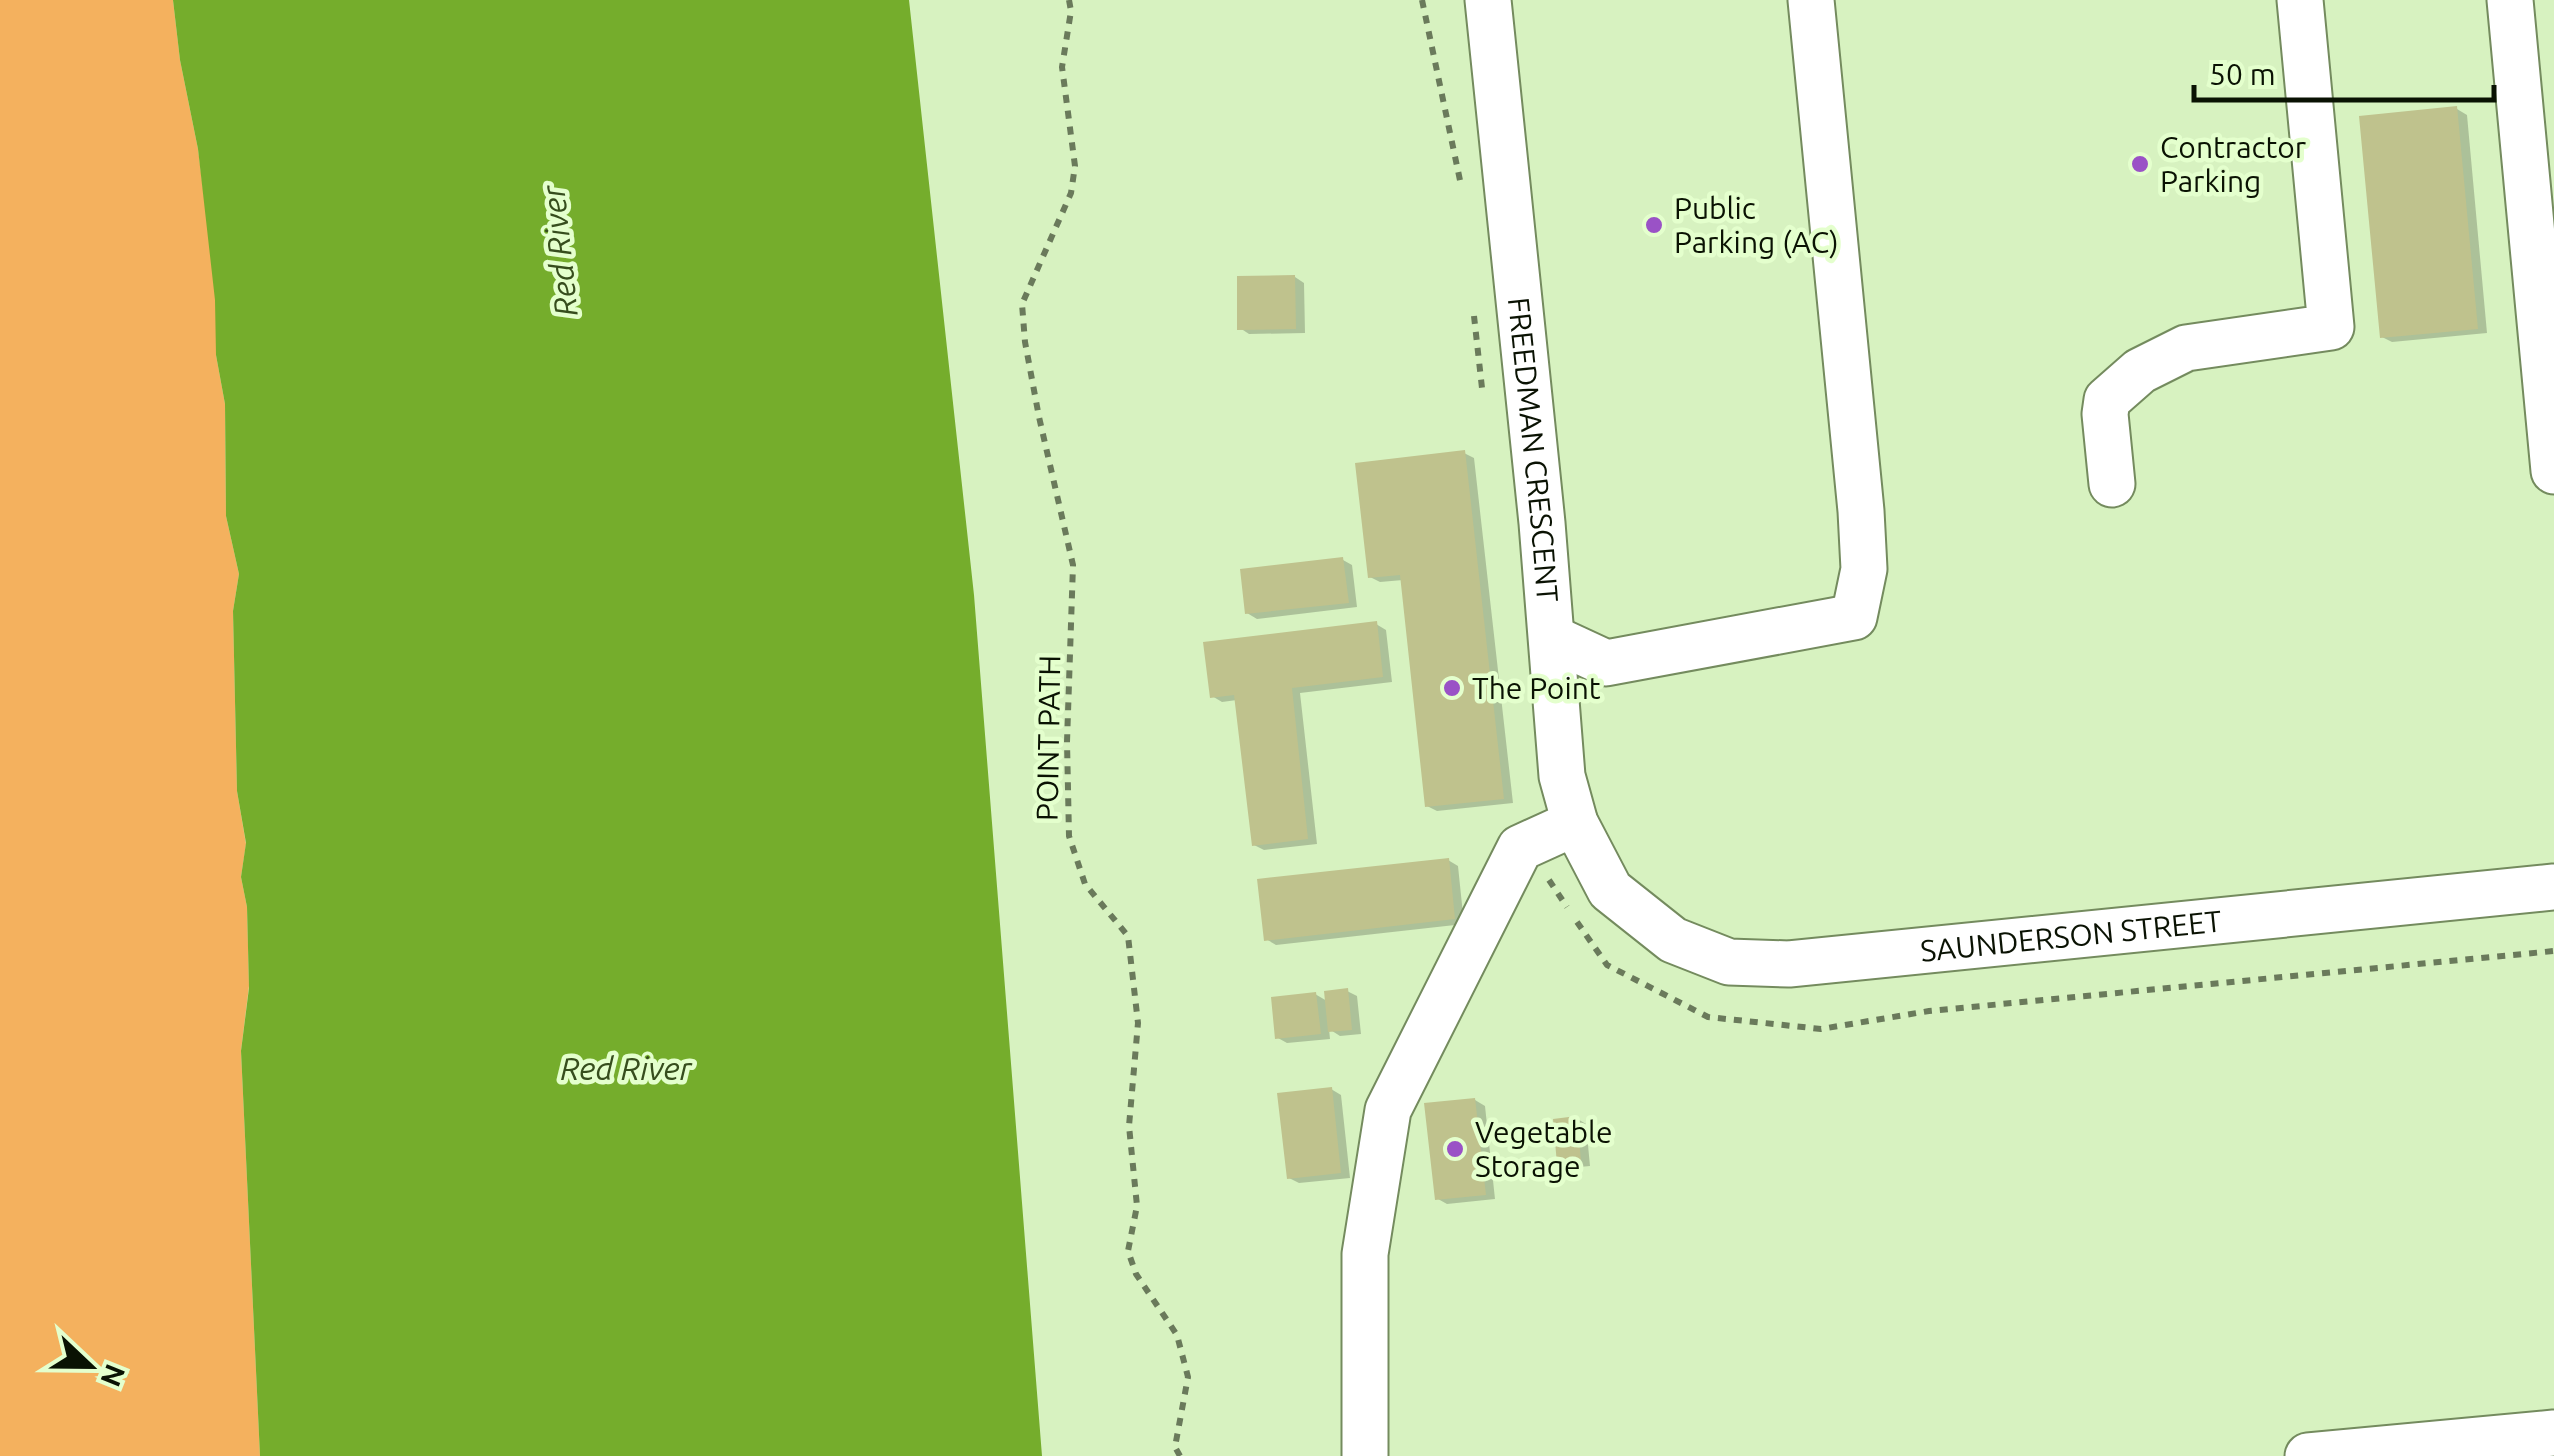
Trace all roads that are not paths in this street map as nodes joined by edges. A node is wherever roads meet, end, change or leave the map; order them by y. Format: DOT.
graph roads {
  1 [pos="1488,0"];
  2 [pos="1811,0"];
  3 [pos="2300,0"];
  4 [pos="2510,0"];
  5 [pos="2554,472"];
  6 [pos="2112,484"];
  7 [pos="1552,638"];
  8 [pos="1557,832"];
  9 [pos="2554,886"];
  10 [pos="1610,890"];
  11 [pos="2547,1439"];
  12 [pos="1365,1456"];
  13 [pos="2308,1456"];
  1 -- 7 [label="street, FREEDMAN CRESCENT"];
  2 -- 7 [label="street"];
  3 -- 6 [label="street"];
  4 -- 5 [label="street"];
  7 -- 8 [label="street, FREEDMAN CRESCENT"];
  8 -- 10 [label="street, FREEDMAN CRESCENT"];
  8 -- 12 [label="street"];
  9 -- 10 [label="street, SAUNDERSON STREET"];
  11 -- 13 [label="street"];
}
